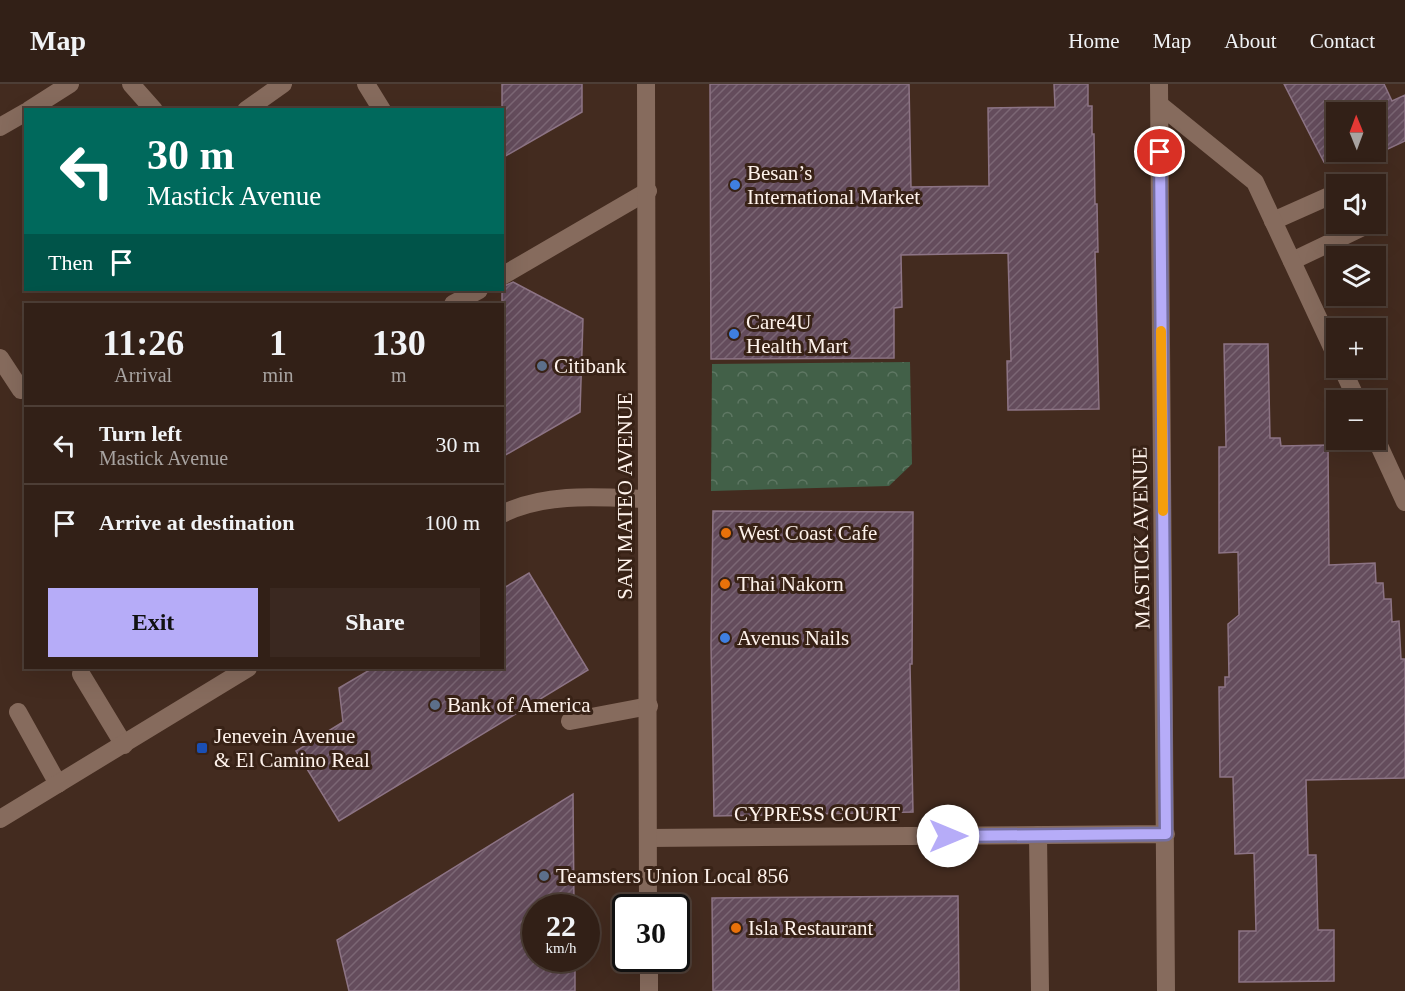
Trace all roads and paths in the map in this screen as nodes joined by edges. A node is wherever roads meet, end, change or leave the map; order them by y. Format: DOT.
graph roads {
  1 [pos="70,84"];
  2 [pos="131,84"];
  3 [pos="283,84"];
  4 [pos="366,84"];
  5 [pos="646,84"];
  6 [pos="1159,84"];
  7 [pos="1160,105"];
  8 [pos="32,108"];
  9 [pos="152,108"];
  10 [pos="249,108"];
  11 [pos="381,108"];
  12 [pos="24,113"];
  13 [pos="0,128"];
  14 [pos="648,190"];
  15 [pos="1326,197"];
  16 [pos="1273,221"];
  17 [pos="1348,234"];
  18 [pos="1292,261"];
  19 [pos="504,275"];
  20 [pos="477,291"];
  21 [pos="455,303"];
  22 [pos="1326,334"];
  23 [pos="0,357"];
  24 [pos="21,390"];
  25 [pos="1381,450"];
  26 [pos="647,499"];
  27 [pos="1405,502"];
  28 [pos="504,513"];
  29 [pos="246,669"];
  30 [pos="81,674"];
  31 [pos="649,706"];
  32 [pos="18,712"];
  33 [pos="570,721"];
  34 [pos="124,745"];
  35 [pos="58,784"];
  36 [pos="0,819"];
  37 [pos="1166,834"];
  38 [pos="1038,835"];
  39 [pos="648,838"];
  40 [pos="648,894"];
  41 [pos="649,972"];
  42 [pos="649,991"];
  43 [pos="1040,991"];
  44 [pos="1166,991"];
  1 -- 8 [label="street"];
  2 -- 9 [label="street"];
  3 -- 10 [label="street"];
  4 -- 11 [label="street"];
  5 -- 14 [label="street, SAN MATEO AVENUE"];
  6 -- 7 [label="street, MASTICK AVENUE"];
  7 -- 16 [label="street"];
  7 -- 37 [label="street, MASTICK AVENUE"];
  12 -- 13 [label="street"];
  14 -- 19 [label="street"];
  14 -- 26 [label="street, SAN MATEO AVENUE"];
  15 -- 16 [label="street"];
  16 -- 18 [label="street"];
  17 -- 18 [label="street"];
  18 -- 22 [label="street"];
  20 -- 21 [label="street"];
  23 -- 24 [label="street"];
  25 -- 27 [label="street"];
  26 -- 28 [label="street"];
  26 -- 31 [label="street, SAN MATEO AVENUE"];
  29 -- 34 [label="street"];
  30 -- 34 [label="street"];
  31 -- 33 [label="street"];
  31 -- 39 [label="street, SAN MATEO AVENUE"];
  32 -- 35 [label="street"];
  34 -- 35 [label="street"];
  35 -- 36 [label="street"];
  37 -- 38 [label="street, CYPRESS COURT"];
  37 -- 44 [label="street, MASTICK AVENUE"];
  38 -- 39 [label="street, CYPRESS COURT"];
  38 -- 43 [label="street"];
  39 -- 40 [label="street, SAN MATEO AVENUE"];
  41 -- 42 [label="street"];
}
